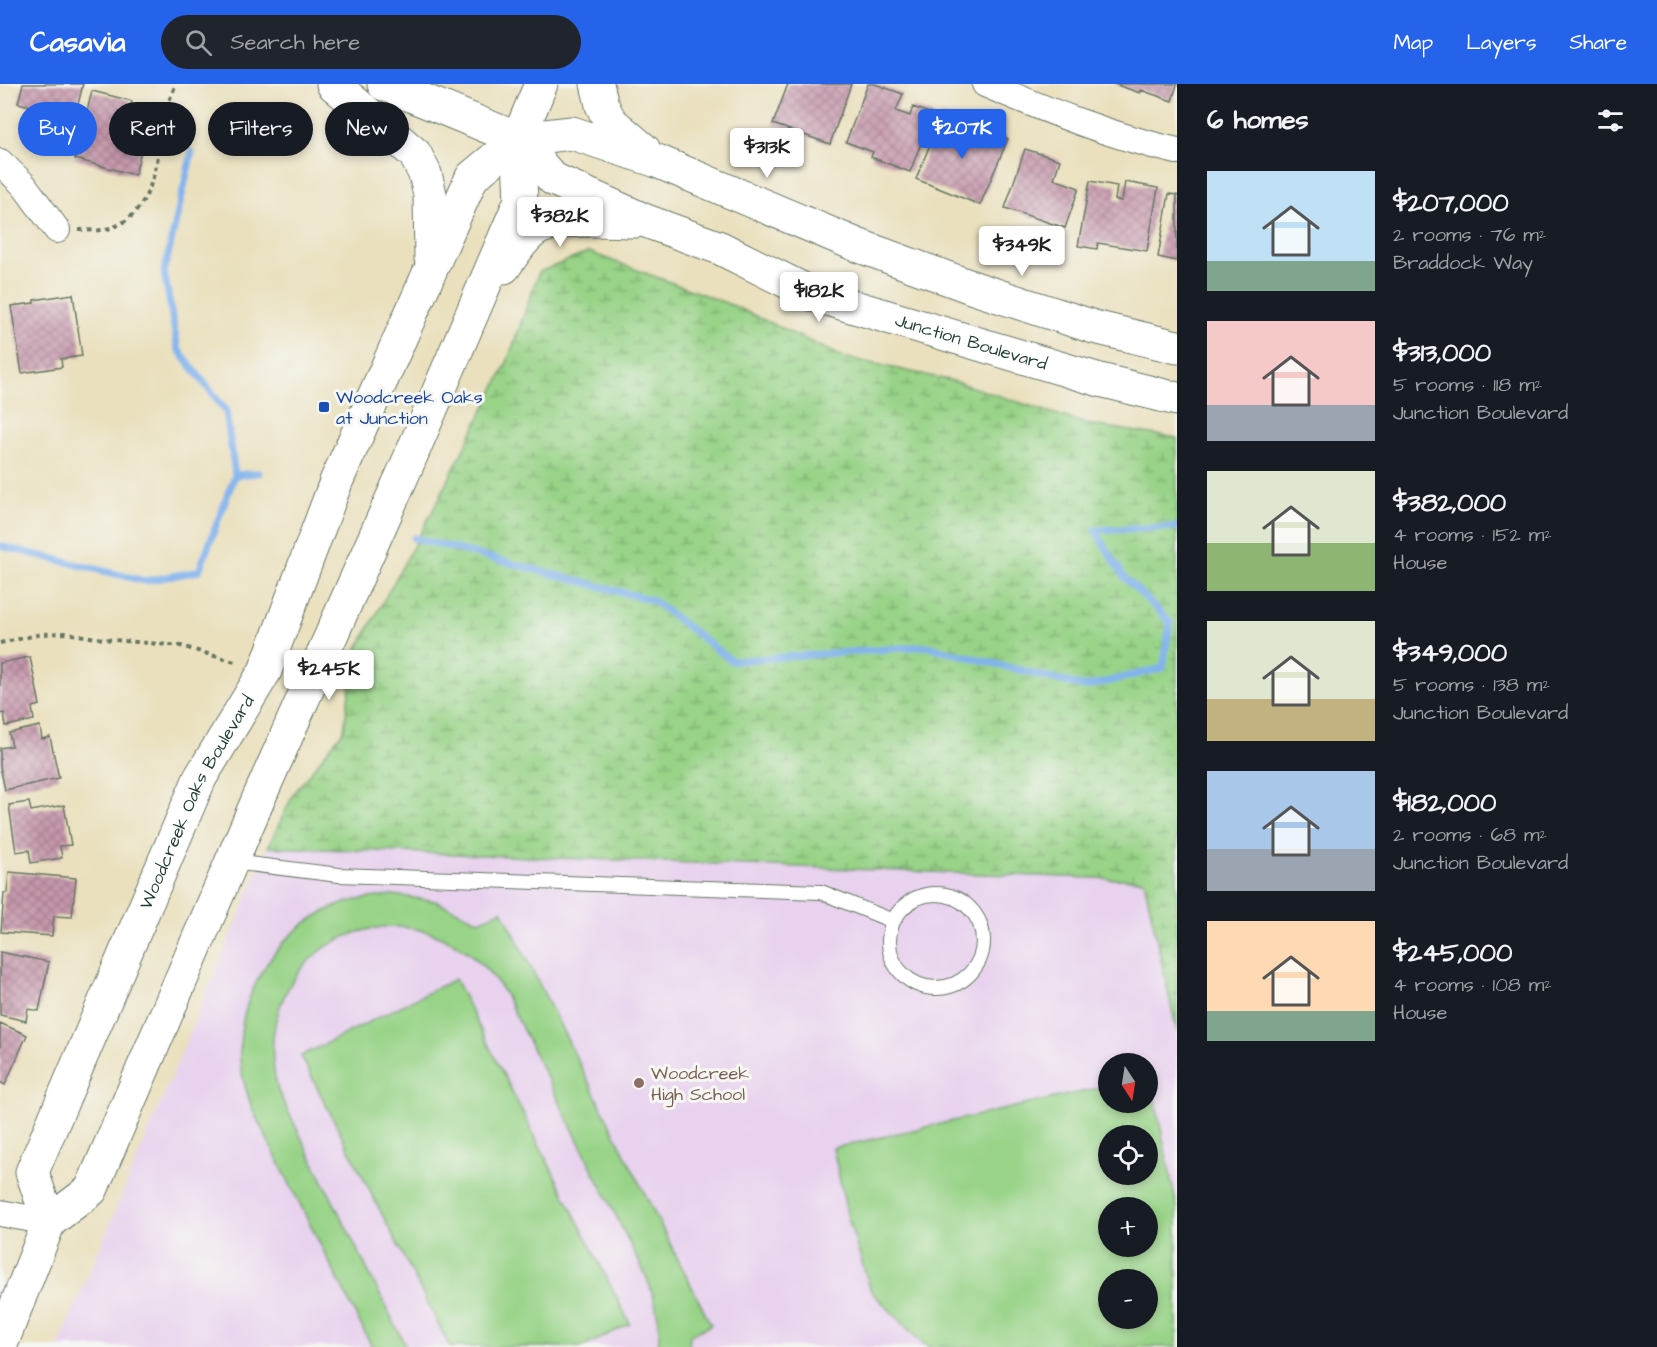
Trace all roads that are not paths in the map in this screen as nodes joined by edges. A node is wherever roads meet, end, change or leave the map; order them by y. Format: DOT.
graph roads {
  1 [pos="333,84"];
  2 [pos="384,84"];
  3 [pos="541,84"];
  4 [pos="597,84"];
  5 [pos="986,84"];
  6 [pos="518,139"];
  7 [pos="1177,152"];
  8 [pos="657,161"];
  9 [pos="0,162"];
  10 [pos="645,221"];
  11 [pos="57,230"];
  12 [pos="431,270"];
  13 [pos="482,294"];
  14 [pos="1177,347"];
  15 [pos="1177,399"];
  16 [pos="232,861"];
  17 [pos="893,921"];
  18 [pos="0,1213"];
  19 [pos="49,1222"];
  20 [pos="0,1347"];
  1 -- 12 [label="main road"];
  2 -- 6 [label="main road, Junction Boulevard"];
  3 -- 6 [label="main road, Woodcreek Oaks Boulevard"];
  4 -- 8 [label="main road"];
  5 -- 7 [label="street"];
  6 -- 8 [label="main road, Junction Boulevard"];
  6 -- 10 [label="main road, Junction Boulevard"];
  6 -- 12 [label="main road, Woodcreek Oaks Boulevard"];
  6 -- 13 [label="main road, Woodcreek Oaks Boulevard"];
  8 -- 14 [label="main road, Junction Boulevard"];
  9 -- 11 [label="street"];
  10 -- 13 [label="main road"];
  10 -- 15 [label="main road, Junction Boulevard"];
  12 -- 19 [label="main road, Woodcreek Oaks Boulevard"];
  13 -- 16 [label="main road, Woodcreek Oaks Boulevard"];
  16 -- 17 [label="lane"];
  16 -- 19 [label="main road, Woodcreek Oaks Boulevard"];
  17 -- 17 [label="lane"];
  18 -- 19 [label="street"];
  19 -- 20 [label="main road"];
}
